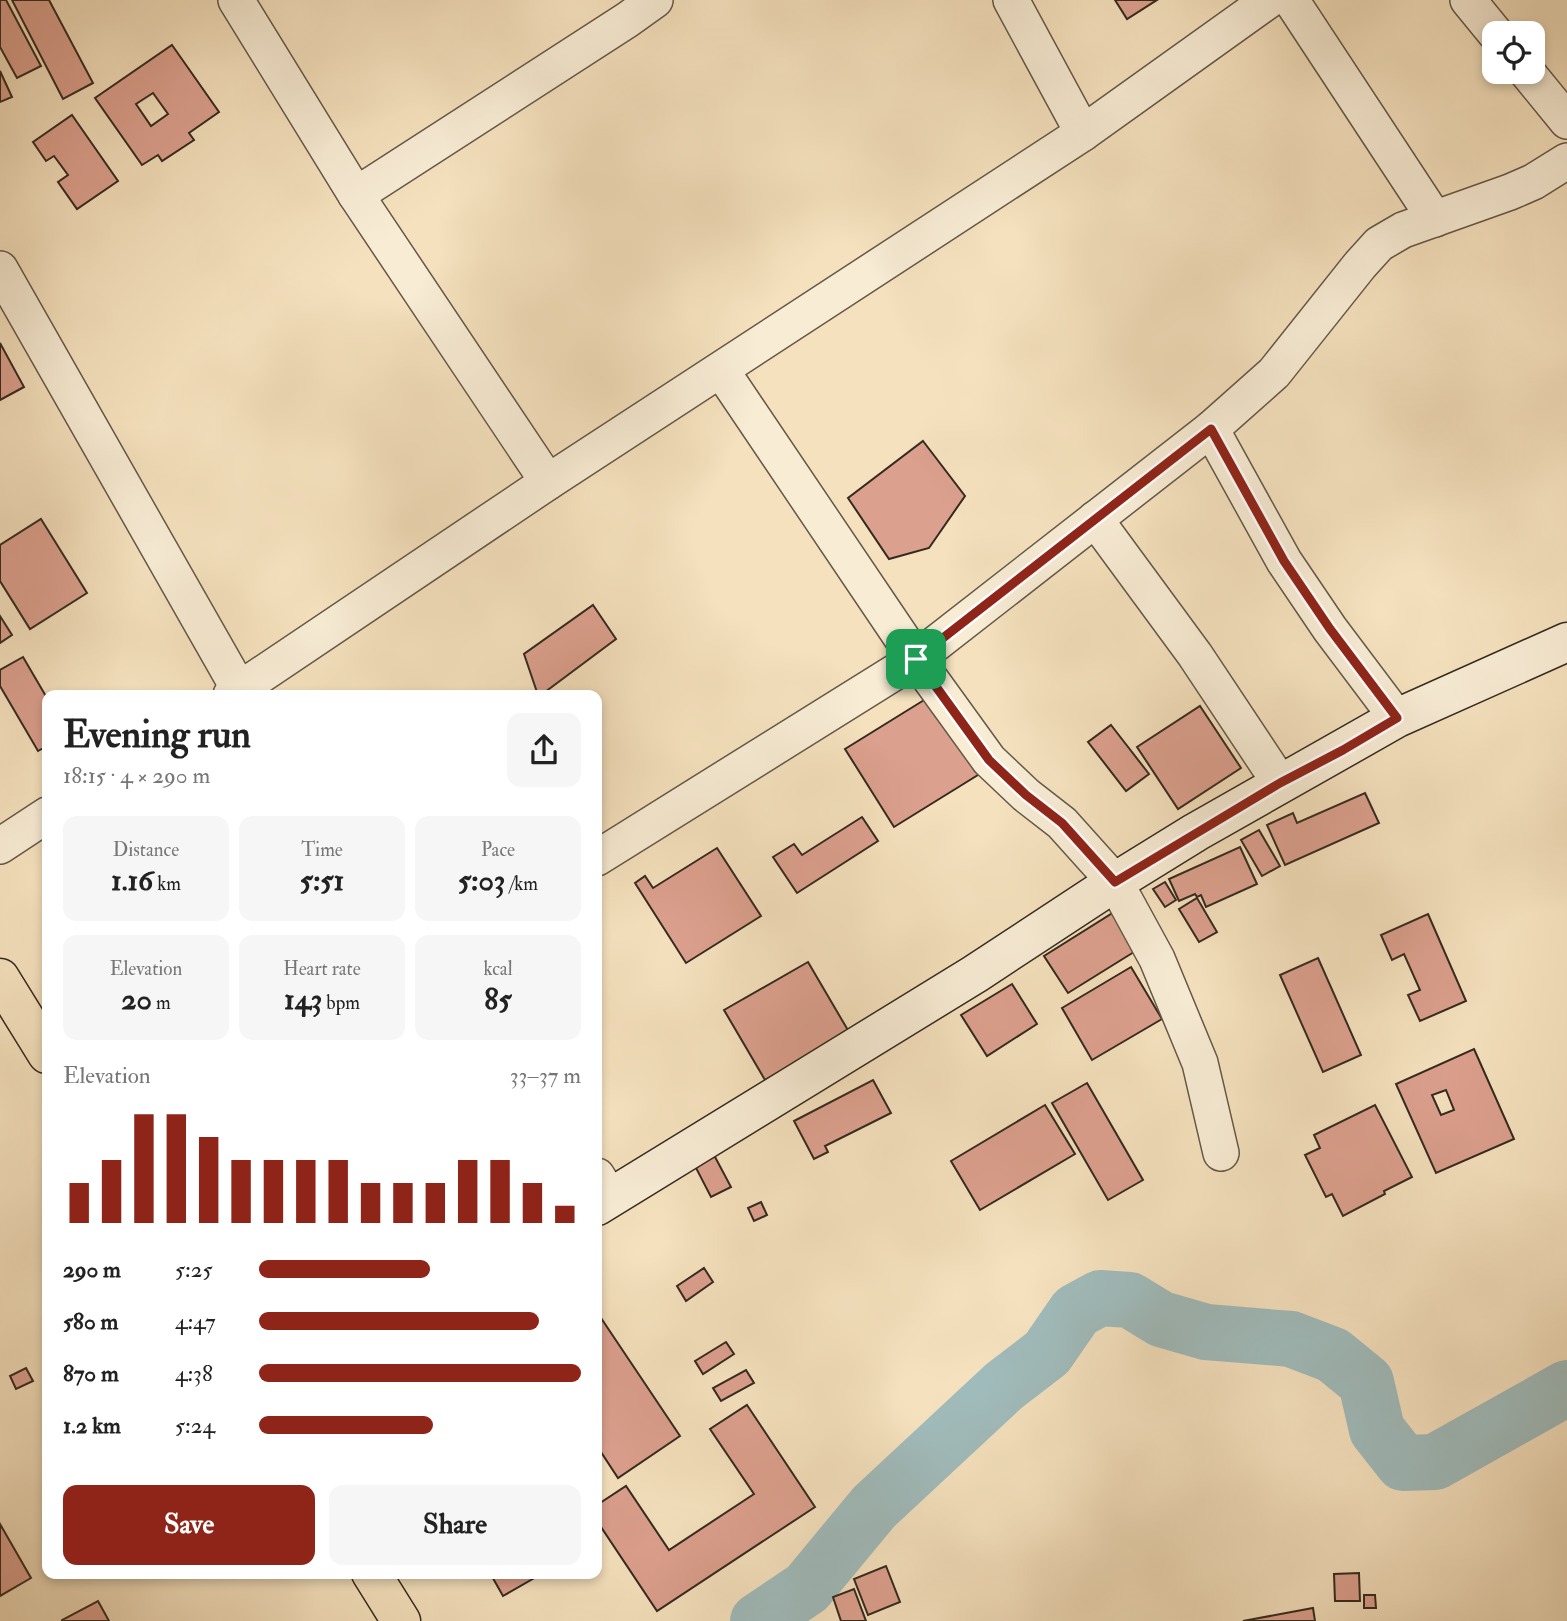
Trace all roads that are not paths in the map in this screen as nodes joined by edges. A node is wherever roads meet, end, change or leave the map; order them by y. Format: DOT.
graph roads {
  1 [pos="236,0"];
  2 [pos="655,0"];
  3 [pos="1011,0"];
  4 [pos="1269,0"];
  5 [pos="1291,0"];
  6 [pos="1468,0"];
  7 [pos="620,10"];
  8 [pos="1485,21"];
  9 [pos="1537,84"];
  10 [pos="1567,121"];
  11 [pos="1083,133"];
  12 [pos="1567,161"];
  13 [pos="356,195"];
  14 [pos="1435,219"];
  15 [pos="0,270"];
  16 [pos="720,370"];
  17 [pos="1211,429"];
  18 [pos="548,482"];
  19 [pos="1095,519"];
  20 [pos="1567,642"];
  21 [pos="916,659"];
  22 [pos="254,688"];
  23 [pos="1397,718"];
  24 [pos="1280,783"];
  25 [pos="42,818"];
  26 [pos="0,846"];
  27 [pos="602,855"];
  28 [pos="1115,882"];
  29 [pos="0,978"];
  30 [pos="42,1046"];
  31 [pos="1221,1153"];
  32 [pos="602,1192"];
  33 [pos="375,1579"];
  34 [pos="401,1621"];
  1 -- 13 [label="street"];
  2 -- 7 [label="street"];
  3 -- 11 [label="street"];
  4 -- 11 [label="street"];
  5 -- 14 [label="street"];
  6 -- 8 [label="street"];
  7 -- 13 [label="street"];
  9 -- 10 [label="street"];
  11 -- 16 [label="street"];
  12 -- 14 [label="street"];
  13 -- 18 [label="street"];
  14 -- 17 [label="street"];
  15 -- 22 [label="street"];
  16 -- 18 [label="street"];
  16 -- 21 [label="street"];
  17 -- 19 [label="street"];
  17 -- 23 [label="street"];
  18 -- 22 [label="street"];
  19 -- 21 [label="street"];
  19 -- 24 [label="street"];
  20 -- 23 [label="street"];
  21 -- 27 [label="street"];
  21 -- 28 [label="street"];
  23 -- 24 [label="street"];
  24 -- 28 [label="street"];
  25 -- 26 [label="street"];
  28 -- 31 [label="street"];
  28 -- 32 [label="street"];
  29 -- 30 [label="main road"];
  33 -- 34 [label="main road"];
}
